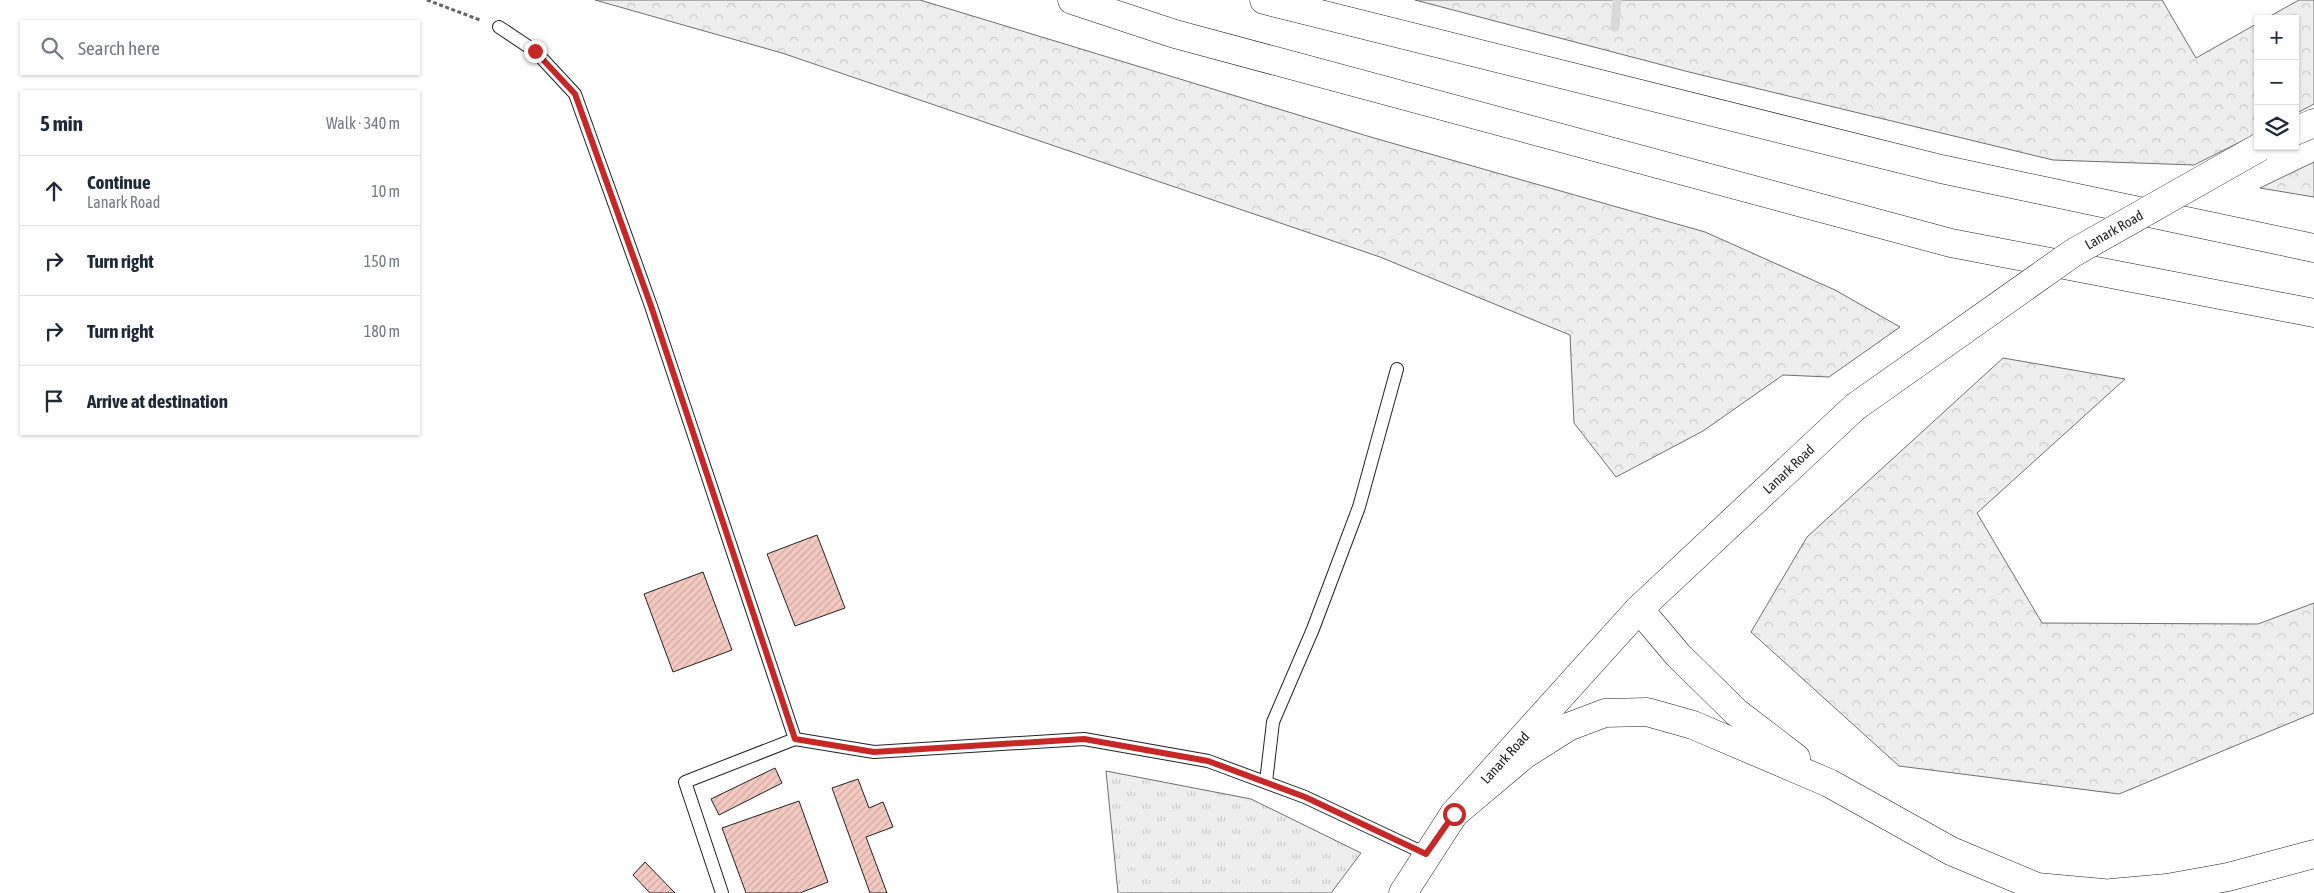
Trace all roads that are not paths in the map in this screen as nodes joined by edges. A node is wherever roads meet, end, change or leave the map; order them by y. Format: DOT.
graph roads {
  1 [pos="1072,0"];
  2 [pos="1264,0"];
  3 [pos="499,27"];
  4 [pos="2314,123"];
  5 [pos="2299,129"];
  6 [pos="2256,150"];
  7 [pos="2314,248"];
  8 [pos="2314,313"];
  9 [pos="1397,369"];
  10 [pos="1639,609"];
  11 [pos="795,739"];
  12 [pos="1266,782"];
  13 [pos="1828,783"];
  14 [pos="1454,814"];
  15 [pos="1426,854"];
  16 [pos="2314,854"];
  17 [pos="722,893"];
  18 [pos="1403,893"];
  19 [pos="2104,893"];
  20 [pos="2111,893"];
  1 -- 8 [label="main road"];
  2 -- 7 [label="main road"];
  3 -- 11 [label="lane"];
  4 -- 5 [label="main road"];
  6 -- 10 [label="main road, Lanark Road, bridge"];
  9 -- 12 [label="lane"];
  10 -- 13 [label="main road"];
  10 -- 14 [label="main road, Lanark Road"];
  11 -- 12 [label="lane"];
  11 -- 17 [label="lane"];
  12 -- 15 [label="lane"];
  13 -- 14 [label="main road"];
  13 -- 19 [label="main road"];
  14 -- 15 [label="main road, Lanark Road"];
  15 -- 18 [label="main road, Lanark Road"];
  16 -- 20 [label="main road"];
}
